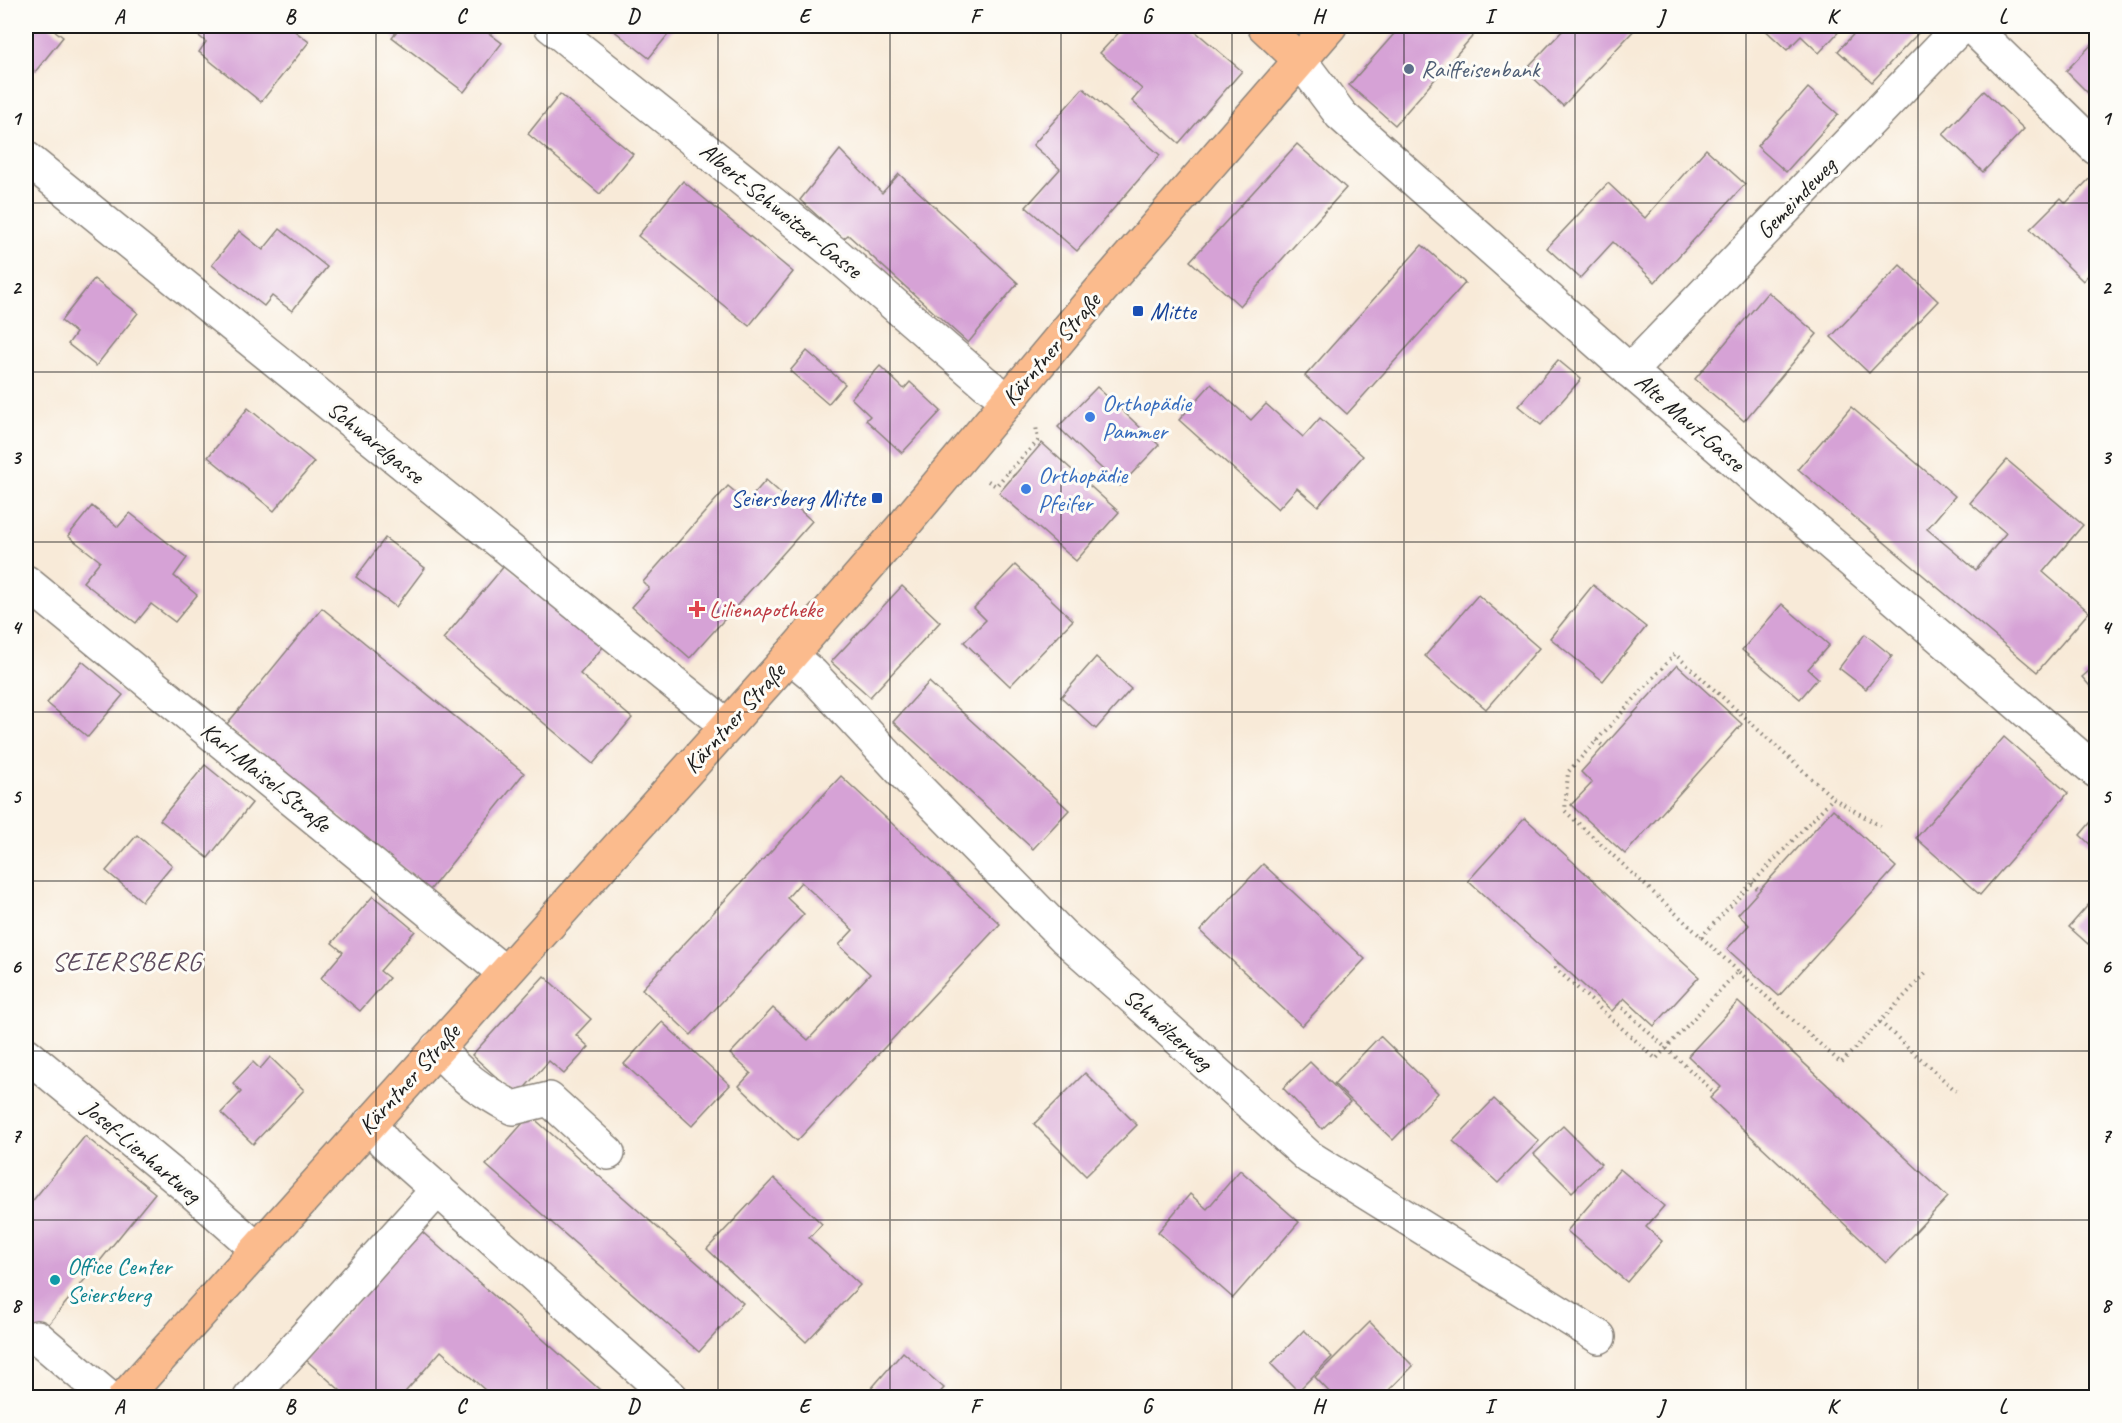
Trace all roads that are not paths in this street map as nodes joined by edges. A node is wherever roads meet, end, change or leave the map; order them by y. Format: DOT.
graph roads {
  1 [pos="551,26"];
  2 [pos="1264,26"];
  3 [pos="1330,26"];
  4 [pos="1961,26"];
  5 [pos="1971,26"];
  6 [pos="1299,59"];
  7 [pos="2097,148"];
  8 [pos="26,158"];
  9 [pos="1630,371"];
  10 [pos="1008,400"];
  11 [pos="26,582"];
  12 [pos="790,656"];
  13 [pos="727,726"];
  14 [pos="2097,771"];
  15 [pos="505,973"];
  16 [pos="437,1048"];
  17 [pos="26,1053"];
  18 [pos="370,1123"];
  19 [pos="608,1153"];
  20 [pos="438,1189"];
  21 [pos="257,1249"];
  22 [pos="1599,1337"];
  23 [pos="37,1338"];
  24 [pos="109,1398"];
  25 [pos="124,1398"];
  26 [pos="250,1398"];
  27 [pos="672,1398"];
  1 -- 10 [label="street, Albert-Schweitzer-Gasse"];
  2 -- 6 [label="main road"];
  3 -- 6 [label="main road, Kärntner Straße"];
  4 -- 9 [label="street, Gemeindeweg"];
  5 -- 7 [label="street"];
  6 -- 9 [label="street, Alte Maut-Gasse"];
  6 -- 10 [label="main road, Kärntner Straße"];
  8 -- 13 [label="street, Schwarzlgasse"];
  9 -- 14 [label="street, Alte Maut-Gasse"];
  10 -- 12 [label="main road, Kärntner Straße"];
  11 -- 15 [label="street, Karl-Maisel-Straße"];
  12 -- 13 [label="main road, Kärntner Straße"];
  12 -- 22 [label="street, Schmölzerweg"];
  13 -- 15 [label="main road, Kärntner Straße"];
  15 -- 16 [label="main road, Kärntner Straße"];
  16 -- 18 [label="main road, Kärntner Straße"];
  16 -- 19 [label="street"];
  17 -- 21 [label="street, Josef-Lienhartweg"];
  18 -- 20 [label="street"];
  18 -- 21 [label="main road, Kärntner Straße"];
  20 -- 26 [label="street"];
  20 -- 27 [label="street"];
  21 -- 25 [label="main road, Kärntner Straße"];
  23 -- 24 [label="street"];
}
